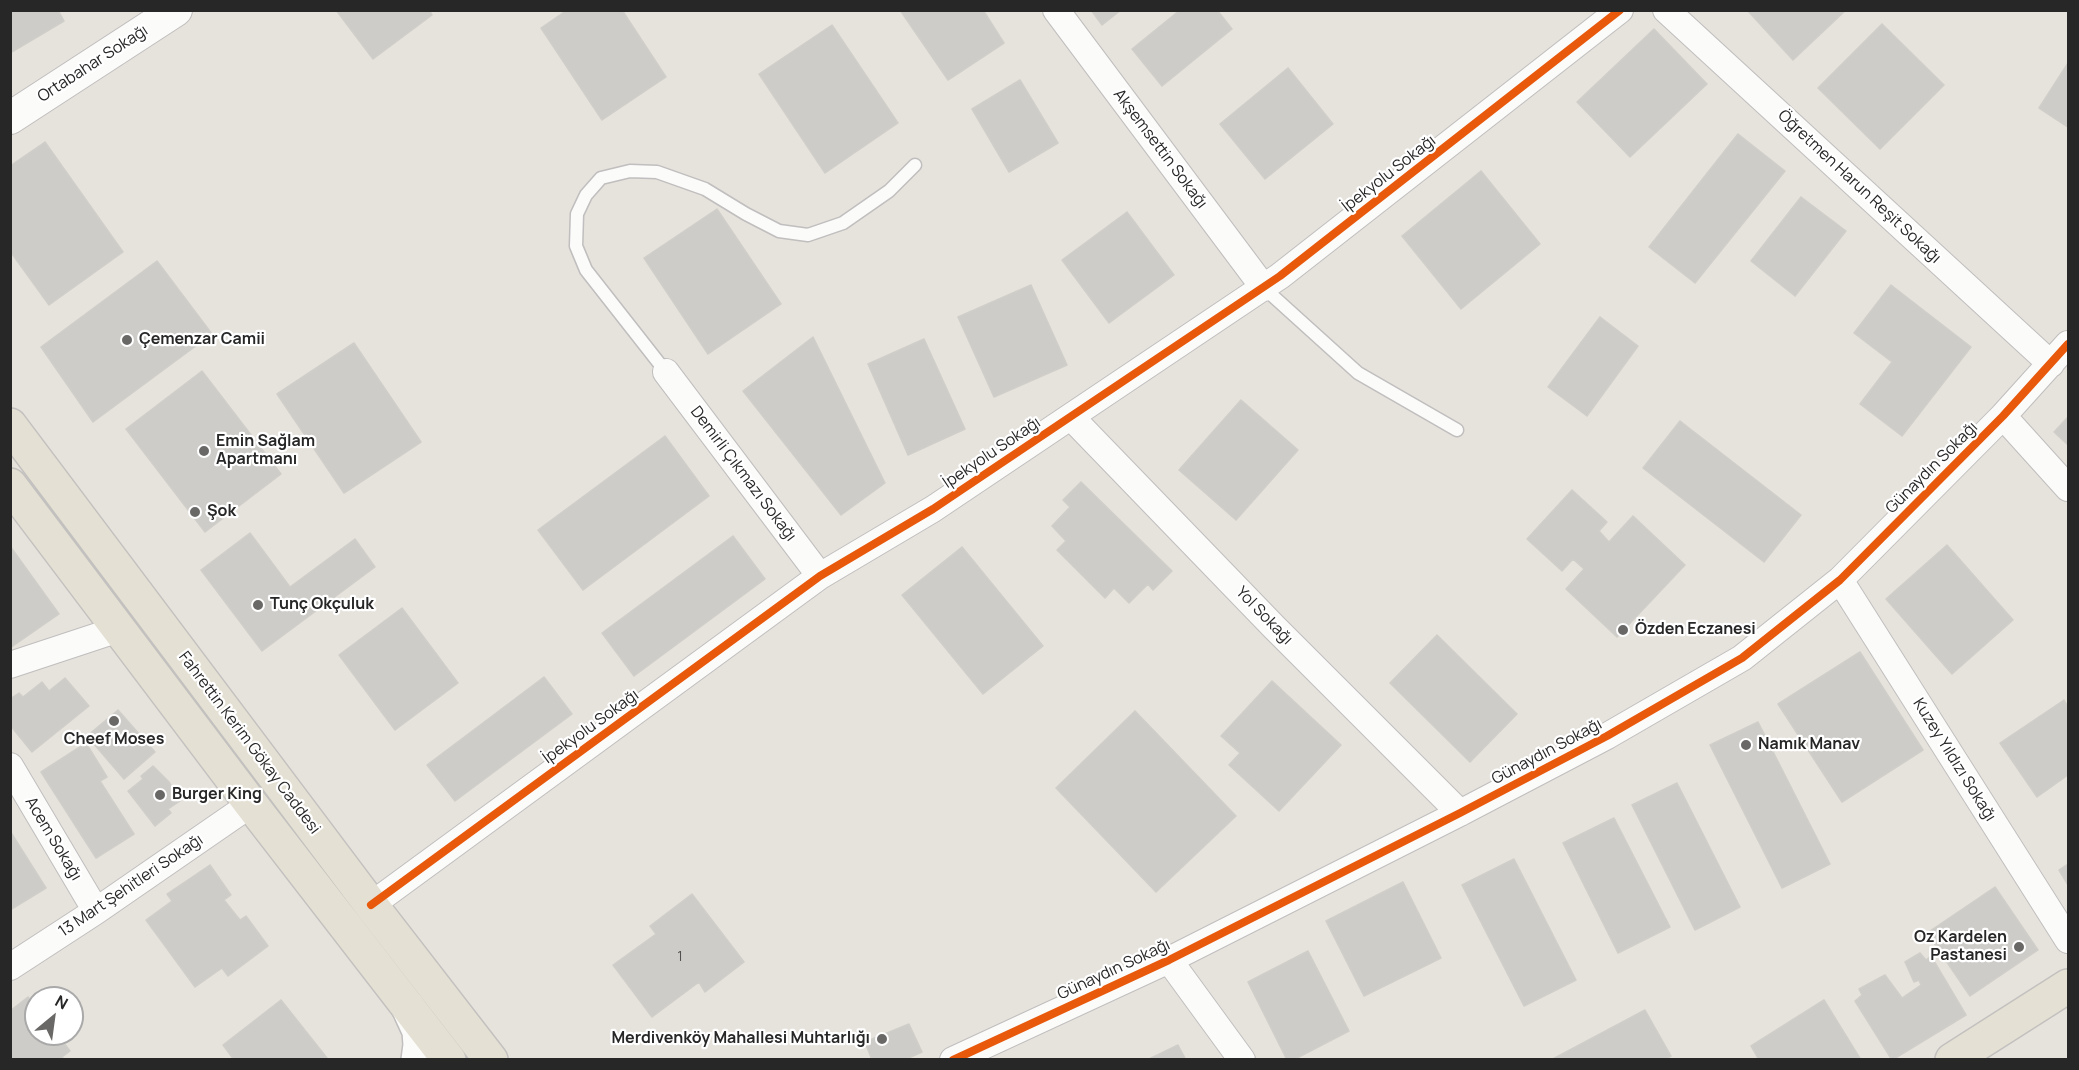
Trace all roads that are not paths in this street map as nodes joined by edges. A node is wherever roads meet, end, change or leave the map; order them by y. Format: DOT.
graph roads {
  1 [pos="176,10"];
  2 [pos="1056,10"];
  3 [pos="1620,10"];
  4 [pos="1666,10"];
  5 [pos="10,118"];
  6 [pos="915,165"];
  7 [pos="1264,288"];
  8 [pos="2068,344"];
  9 [pos="2051,364"];
  10 [pos="666,372"];
  11 [pos="2002,416"];
  12 [pos="1071,417"];
  13 [pos="10,425"];
  14 [pos="1457,430"];
  15 [pos="10,485"];
  16 [pos="2068,488"];
  17 [pos="820,576"];
  18 [pos="1840,580"];
  19 [pos="119,629"];
  20 [pos="10,665"];
  21 [pos="10,766"];
  22 [pos="251,804"];
  23 [pos="1460,813"];
  24 [pos="371,905"];
  25 [pos="96,911"];
  26 [pos="2068,940"];
  27 [pos="1169,960"];
  28 [pos="10,967"];
  29 [pos="2068,986"];
  30 [pos="405,1003"];
  31 [pos="484,1054"];
  32 [pos="418,1059"];
  33 [pos="449,1059"];
  34 [pos="953,1059"];
  35 [pos="1242,1059"];
  36 [pos="1952,1059"];
  1 -- 5 [label="street, Ortabahar Sokağı"];
  2 -- 7 [label="street, Akşemsettin Sokağı"];
  3 -- 7 [label="street, İpekyolu Sokağı"];
  4 -- 9 [label="street, Öğretmen Harun Reşit Sokağı"];
  6 -- 10 [label="lane"];
  7 -- 12 [label="street, İpekyolu Sokağı"];
  7 -- 14 [label="lane"];
  8 -- 9 [label="street, Günaydın Sokağı"];
  9 -- 11 [label="street, Günaydın Sokağı"];
  10 -- 17 [label="street, Demirli Çıkmazı Sokağı"];
  11 -- 16 [label="street"];
  11 -- 18 [label="street, Günaydın Sokağı"];
  12 -- 17 [label="street, İpekyolu Sokağı"];
  12 -- 23 [label="street, Yol Sokağı"];
  13 -- 24 [label="main road, Fahrettin Kerim Gökay Caddesi"];
  15 -- 19 [label="main road, Fahrettin Kerim Gökay Caddesi"];
  17 -- 24 [label="street, İpekyolu Sokağı"];
  18 -- 23 [label="street, Günaydın Sokağı"];
  18 -- 26 [label="street, Kuzey Yıldızı Sokağı"];
  19 -- 20 [label="street"];
  19 -- 22 [label="main road, Fahrettin Kerim Gökay Caddesi"];
  21 -- 25 [label="street, Acem Sokağı"];
  22 -- 25 [label="street, 13 Mart Şehitleri Sokağı"];
  22 -- 30 [label="main road, Fahrettin Kerim Gökay Caddesi"];
  23 -- 27 [label="street, Günaydın Sokağı"];
  24 -- 31 [label="main road, Fahrettin Kerim Gökay Caddesi"];
  25 -- 28 [label="street, 13 Mart Şehitleri Sokağı"];
  27 -- 34 [label="street, Günaydın Sokağı"];
  27 -- 35 [label="street"];
  29 -- 36 [label="main road"];
  30 -- 32 [label="main road"];
  30 -- 33 [label="main road, Fahrettin Kerim Gökay Caddesi"];
}
